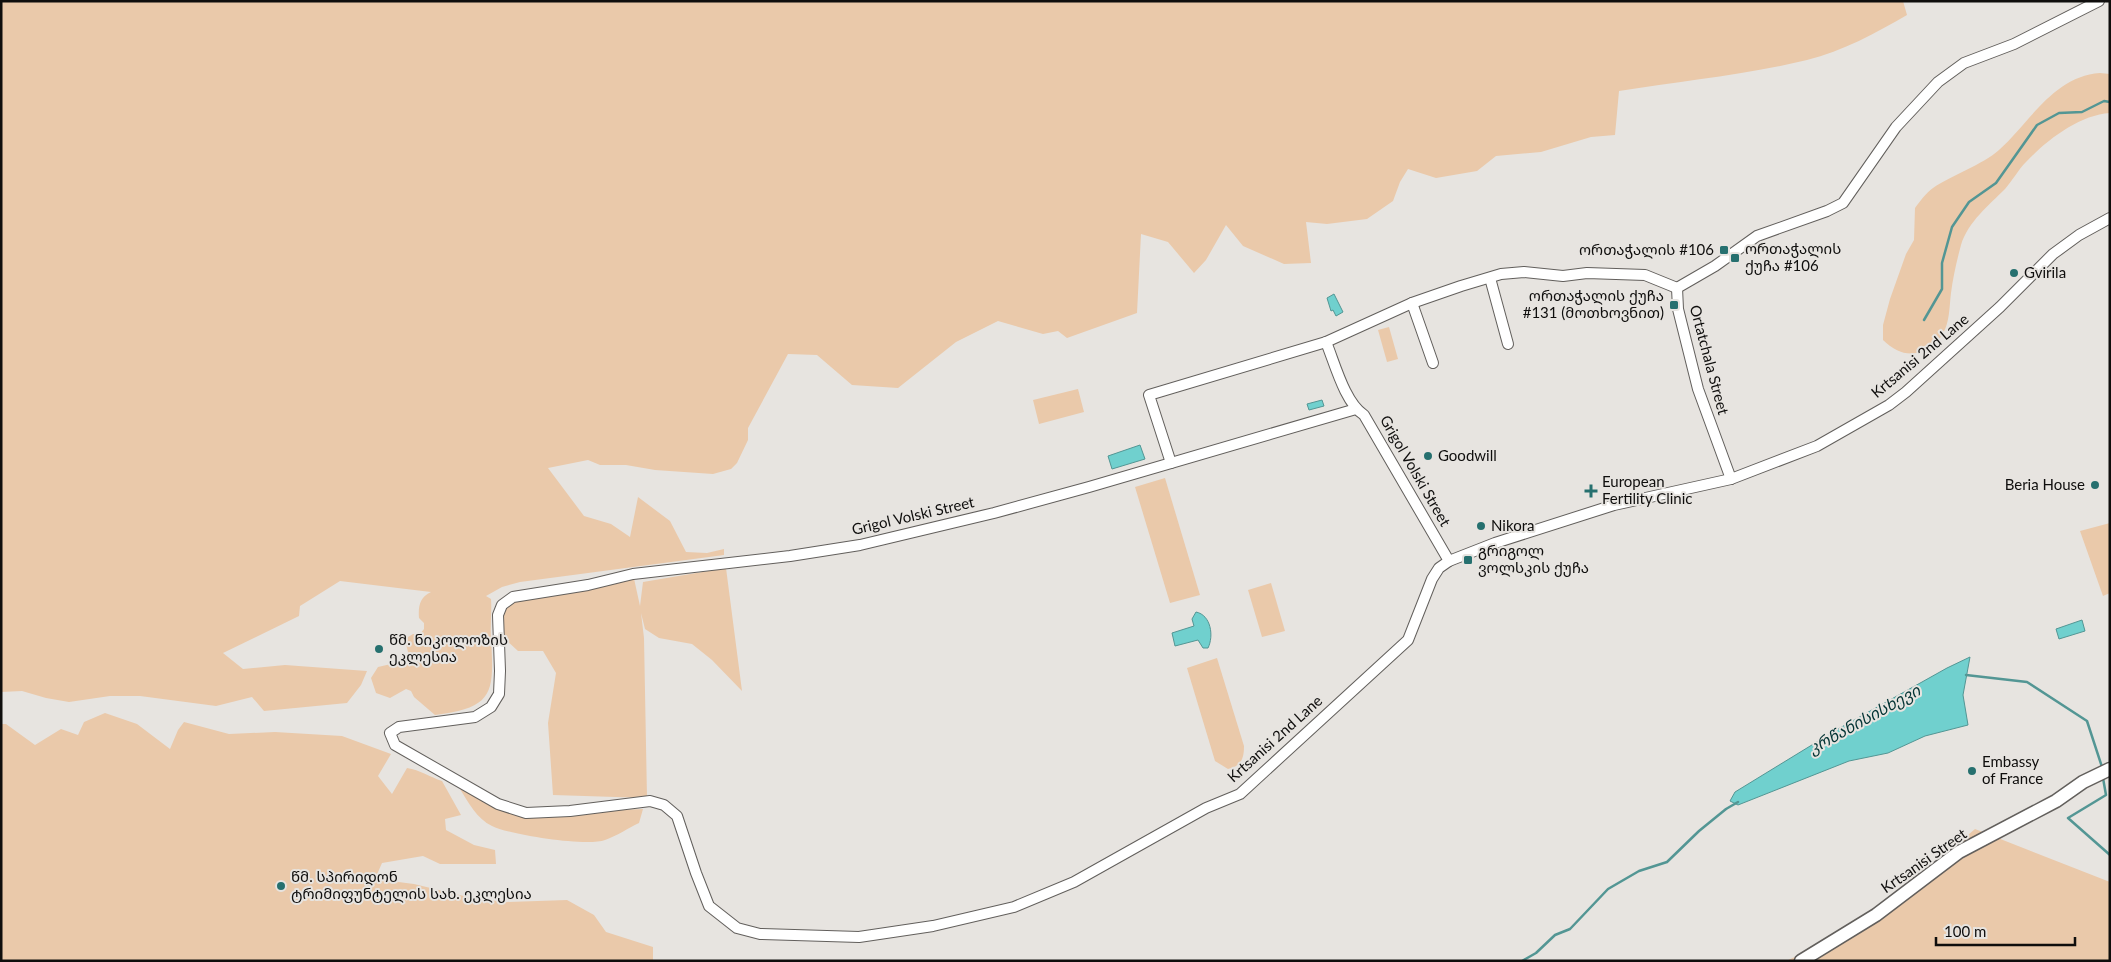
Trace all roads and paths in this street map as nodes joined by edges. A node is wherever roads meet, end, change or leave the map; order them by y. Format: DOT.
graph roads {
  1 [pos="2099,1"];
  2 [pos="2110,218"];
  3 [pos="1490,278"];
  4 [pos="1677,288"];
  5 [pos="1412,303"];
  6 [pos="1326,342"];
  7 [pos="1508,344"];
  8 [pos="1433,363"];
  9 [pos="1356,409"];
  10 [pos="1171,463"];
  11 [pos="1731,479"];
  12 [pos="1449,561"];
  13 [pos="390,733"];
  14 [pos="2110,769"];
  15 [pos="1801,961"];
  1 -- 4 [label="street, Ortatchala Street"];
  2 -- 11 [label="street, Krtsanisi 2nd Lane"];
  3 -- 4 [label="street"];
  3 -- 5 [label="street"];
  3 -- 7 [label="street"];
  4 -- 11 [label="street, Ortatchala Street"];
  5 -- 6 [label="street"];
  5 -- 8 [label="street"];
  6 -- 9 [label="street"];
  6 -- 10 [label="street"];
  9 -- 10 [label="street, Grigol Volski Street"];
  9 -- 12 [label="street, Grigol Volski Street"];
  10 -- 13 [label="street, Grigol Volski Street"];
  11 -- 12 [label="street, Krtsanisi 2nd Lane"];
  12 -- 13 [label="street, Krtsanisi 2nd Lane"];
  14 -- 15 [label="street, Krtsanisi Street"];
}
